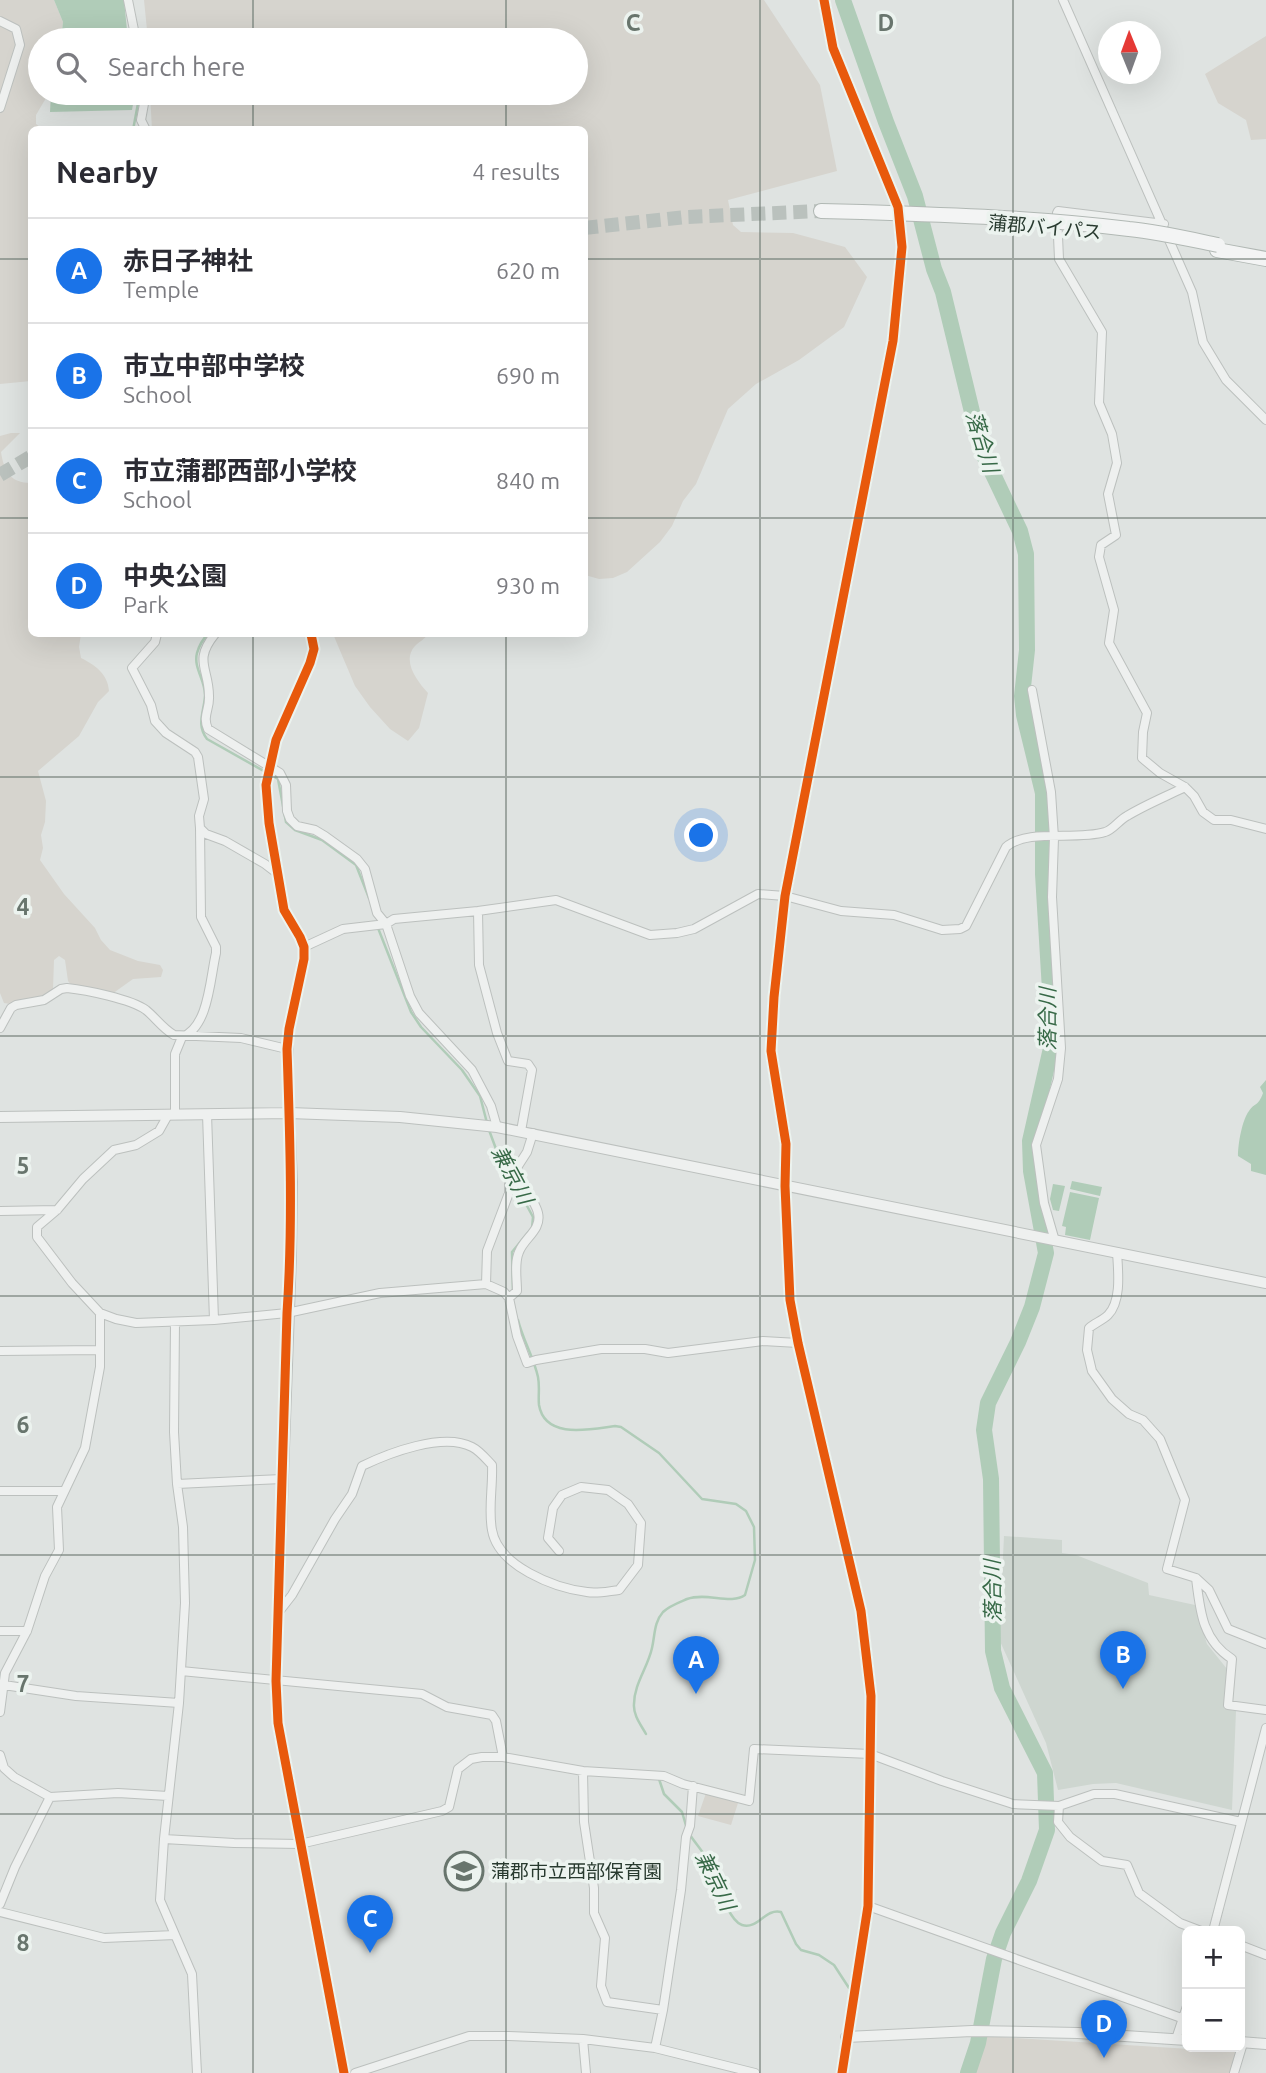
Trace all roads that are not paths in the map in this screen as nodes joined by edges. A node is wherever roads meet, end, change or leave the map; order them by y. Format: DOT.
graph roads {
  1 [pos="128,0"];
  2 [pos="824,0"];
  3 [pos="1063,0"];
  4 [pos="0,21"];
  5 [pos="134,28"];
  6 [pos="144,105"];
  7 [pos="0,108"];
  8 [pos="144,126"];
  9 [pos="821,215"];
  10 [pos="1164,224"];
  11 [pos="1218,247"];
  12 [pos="1266,253"];
  13 [pos="1266,259"];
  14 [pos="1266,420"];
  15 [pos="156,637"];
  16 [pos="213,637"];
  17 [pos="312,637"];
  18 [pos="1032,690"];
  19 [pos="269,772"];
  20 [pos="1185,787"];
  21 [pos="200,828"];
  22 [pos="1266,829"];
  23 [pos="1052,837"];
  24 [pos="278,874"];
  25 [pos="785,896"];
  26 [pos="478,911"];
  27 [pos="384,924"];
  28 [pos="303,947"];
  29 [pos="0,1028"];
  30 [pos="182,1037"];
  31 [pos="287,1049"];
  32 [pos="289,1113"];
  33 [pos="207,1114"];
  34 [pos="171,1115"];
  35 [pos="0,1117"];
  36 [pos="492,1126"];
  37 [pos="527,1132"];
  38 [pos="512,1173"];
  39 [pos="785,1186"];
  40 [pos="57,1210"];
  41 [pos="0,1211"];
  42 [pos="1053,1241"];
  43 [pos="1117,1252"];
  44 [pos="1266,1283"];
  45 [pos="486,1284"];
  46 [pos="512,1295"];
  47 [pos="287,1312"];
  48 [pos="100,1313"];
  49 [pos="214,1320"];
  50 [pos="175,1322"];
  51 [pos="798,1343"];
  52 [pos="100,1350"];
  53 [pos="0,1351"];
  54 [pos="282,1479"];
  55 [pos="177,1484"];
  56 [pos="0,1491"];
  57 [pos="64,1491"];
  58 [pos="559,1551"];
  59 [pos="1196,1577"];
  60 [pos="278,1613"];
  61 [pos="27,1630"];
  62 [pos="0,1631"];
  63 [pos="1266,1644"];
  64 [pos="181,1671"];
  65 [pos="276,1681"];
  66 [pos="4,1685"];
  67 [pos="179,1703"];
  68 [pos="0,1706"];
  69 [pos="1266,1710"];
  70 [pos="1266,1728"];
  71 [pos="870,1754"];
  72 [pos="0,1755"];
  73 [pos="503,1757"];
  74 [pos="583,1771"];
  75 [pos="693,1786"];
  76 [pos="168,1796"];
  77 [pos="50,1797"];
  78 [pos="1058,1806"];
  79 [pos="1241,1822"];
  80 [pos="163,1839"];
  81 [pos="300,1844"];
  82 [pos="0,1904"];
  83 [pos="868,1906"];
  84 [pos="0,1912"];
  85 [pos="1188,1926"];
  86 [pos="1214,1926"];
  87 [pos="175,1935"];
  88 [pos="1245,1947"];
  89 [pos="1266,1955"];
  90 [pos="663,2010"];
  91 [pos="1182,2018"];
  92 [pos="846,2037"];
  93 [pos="583,2039"];
  94 [pos="1182,2040"];
  95 [pos="1248,2042"];
  96 [pos="655,2048"];
  97 [pos="197,2073"];
  98 [pos="344,2073"];
  99 [pos="355,2073"];
  100 [pos="586,2073"];
  101 [pos="755,2073"];
  102 [pos="842,2073"];
  103 [pos="1234,2073"];
  1 -- 5 [label="street"];
  2 -- 25 [label="street"];
  3 -- 10 [label="street"];
  4 -- 7 [label="street"];
  6 -- 8 [label="street"];
  9 -- 11 [label="highway, 蒲郡バイパス, bridge"];
  10 -- 14 [label="street"];
  10 -- 20 [label="street"];
  11 -- 12 [label="highway, 蒲郡バイパス"];
  11 -- 13 [label="highway, 蒲郡バイパス"];
  15 -- 21 [label="street"];
  16 -- 19 [label="street"];
  17 -- 19 [label="street"];
  18 -- 23 [label="street"];
  19 -- 24 [label="street"];
  19 -- 27 [label="street"];
  20 -- 22 [label="street"];
  20 -- 23 [label="street"];
  21 -- 24 [label="street"];
  21 -- 30 [label="street"];
  23 -- 25 [label="street"];
  23 -- 42 [label="street"];
  24 -- 28 [label="street"];
  25 -- 26 [label="street"];
  25 -- 39 [label="street"];
  26 -- 27 [label="street"];
  26 -- 37 [label="street"];
  27 -- 28 [label="street"];
  27 -- 36 [label="street"];
  28 -- 31 [label="street"];
  29 -- 30 [label="street"];
  30 -- 31 [label="street"];
  30 -- 34 [label="street"];
  31 -- 32 [label="street"];
  32 -- 33 [label="street"];
  32 -- 36 [label="street"];
  32 -- 47 [label="street"];
  33 -- 34 [label="street"];
  33 -- 49 [label="street"];
  34 -- 35 [label="street"];
  34 -- 40 [label="street"];
  36 -- 37 [label="street"];
  37 -- 38 [label="street"];
  37 -- 39 [label="street"];
  38 -- 45 [label="street"];
  38 -- 46 [label="street"];
  39 -- 42 [label="street"];
  39 -- 51 [label="street"];
  40 -- 41 [label="street"];
  40 -- 48 [label="street"];
  42 -- 43 [label="street"];
  43 -- 44 [label="street"];
  43 -- 59 [label="street"];
  45 -- 46 [label="street"];
  45 -- 47 [label="street"];
  46 -- 51 [label="street"];
  47 -- 49 [label="street"];
  47 -- 54 [label="street"];
  48 -- 50 [label="street"];
  48 -- 52 [label="street"];
  49 -- 50 [label="street"];
  50 -- 55 [label="street"];
  51 -- 71 [label="street"];
  52 -- 53 [label="street"];
  52 -- 57 [label="street"];
  54 -- 55 [label="street"];
  54 -- 60 [label="street"];
  55 -- 64 [label="street"];
  56 -- 57 [label="street"];
  57 -- 61 [label="street"];
  58 -- 60 [label="street"];
  59 -- 63 [label="street"];
  59 -- 69 [label="street"];
  60 -- 65 [label="street"];
  61 -- 62 [label="street"];
  61 -- 66 [label="street"];
  64 -- 65 [label="street"];
  64 -- 67 [label="street"];
  65 -- 73 [label="street"];
  65 -- 81 [label="street"];
  66 -- 67 [label="street"];
  66 -- 68 [label="street"];
  67 -- 76 [label="street"];
  70 -- 79 [label="street"];
  71 -- 75 [label="street"];
  71 -- 78 [label="street"];
  71 -- 83 [label="street"];
  72 -- 77 [label="street"];
  73 -- 74 [label="street"];
  73 -- 81 [label="street"];
  74 -- 75 [label="street"];
  74 -- 90 [label="street"];
  75 -- 90 [label="street"];
  76 -- 77 [label="street"];
  76 -- 80 [label="street"];
  77 -- 82 [label="street"];
  78 -- 79 [label="street"];
  78 -- 85 [label="street"];
  79 -- 86 [label="street"];
  80 -- 81 [label="street"];
  80 -- 87 [label="street"];
  81 -- 98 [label="street"];
  83 -- 91 [label="street"];
  83 -- 92 [label="street"];
  84 -- 87 [label="street"];
  87 -- 97 [label="street"];
  88 -- 89 [label="street"];
  90 -- 96 [label="street"];
  92 -- 94 [label="street"];
  92 -- 102 [label="street"];
  93 -- 96 [label="street"];
  93 -- 99 [label="street"];
  93 -- 100 [label="street"];
  95 -- 103 [label="street"];
  96 -- 101 [label="street"];
}
